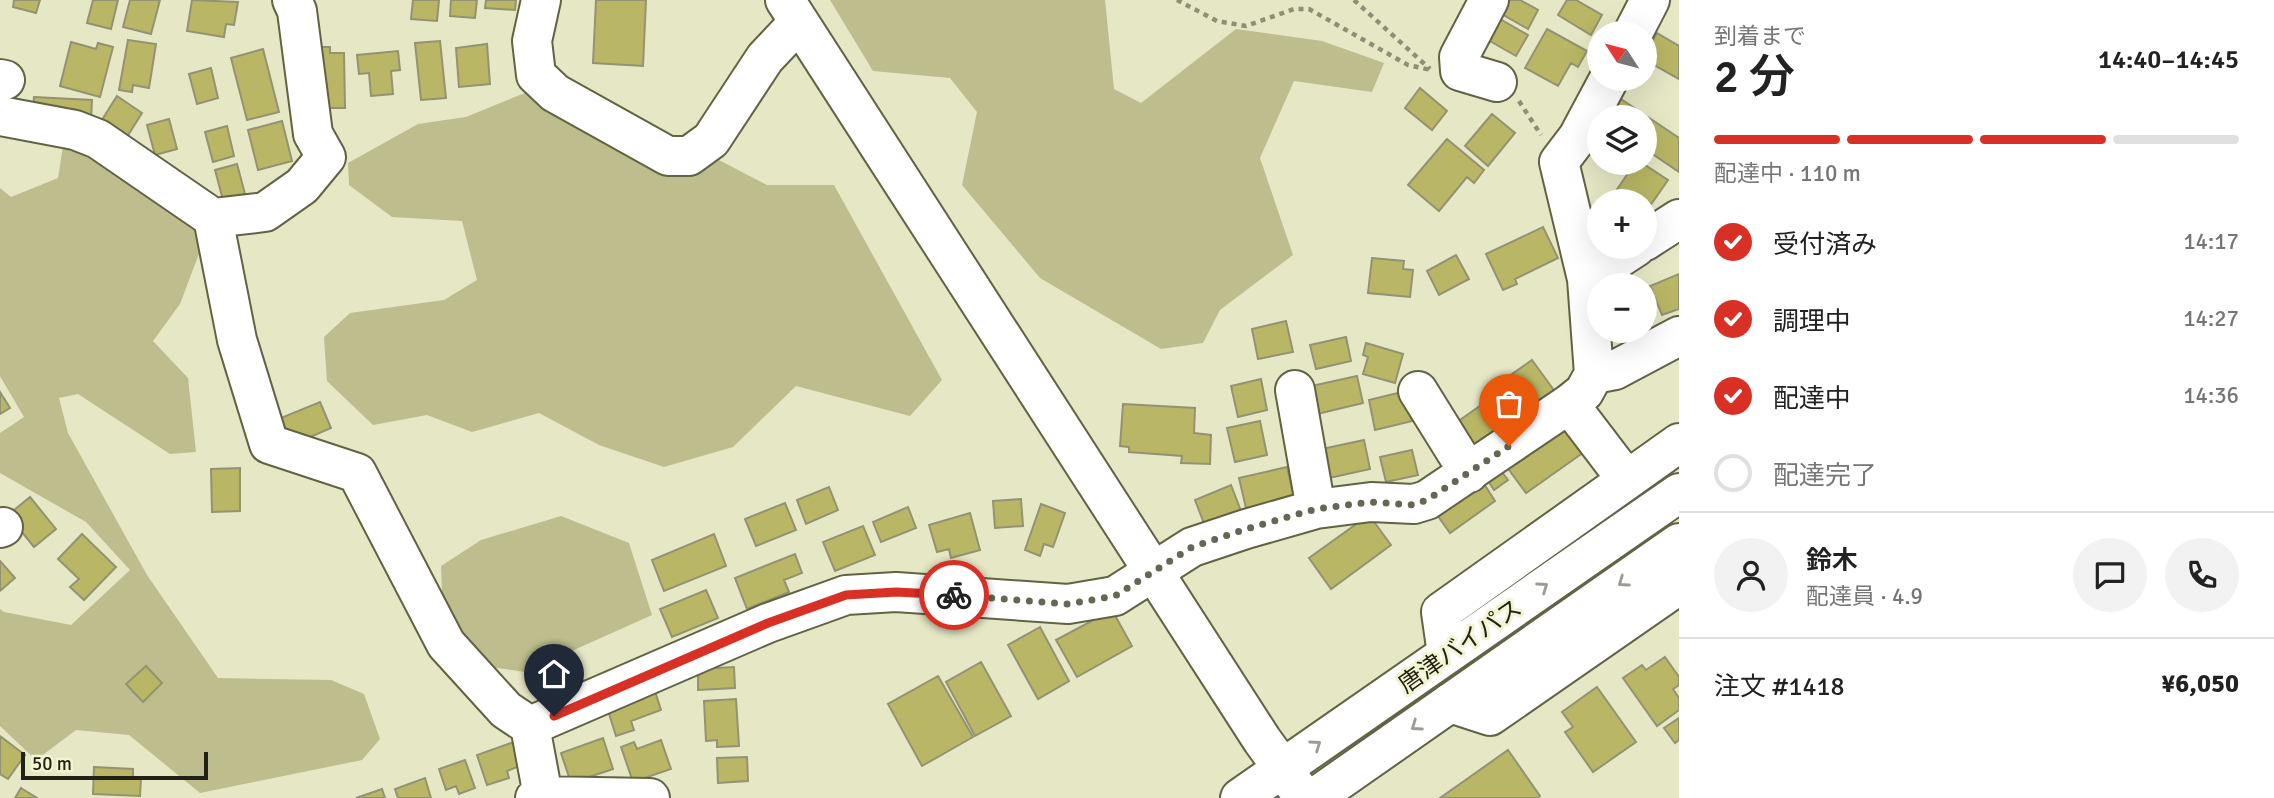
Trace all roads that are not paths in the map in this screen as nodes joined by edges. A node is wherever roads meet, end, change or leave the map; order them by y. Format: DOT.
graph roads {
  1 [pos="292,0"];
  2 [pos="541,0"];
  3 [pos="1489,0"];
  4 [pos="1650,0"];
  5 [pos="792,11"];
  6 [pos="1639,21"];
  7 [pos="1497,82"];
  8 [pos="1603,91"];
  9 [pos="2,92"];
  10 [pos="213,218"];
  11 [pos="1679,219"];
  12 [pos="1657,233"];
  13 [pos="1618,259"];
  14 [pos="1596,273"];
  15 [pos="1587,279"];
  16 [pos="1679,336"];
  17 [pos="1592,343"];
  18 [pos="1594,374"];
  19 [pos="1295,390"];
  20 [pos="1418,391"];
  21 [pos="1569,404"];
  22 [pos="1679,443"];
  23 [pos="1469,473"];
  24 [pos="1637,473"];
  25 [pos="1672,497"];
  26 [pos="1316,509"];
  27 [pos="1679,543"];
  28 [pos="1155,571"];
  29 [pos="1679,585"];
  30 [pos="1447,654"];
  31 [pos="1450,703"];
  32 [pos="530,726"];
  33 [pos="1293,783"];
  34 [pos="539,797"];
  35 [pos="650,798"];
  36 [pos="1240,798"];
  37 [pos="1314,798"];
  1 -- 10 [label="main road"];
  2 -- 5 [label="main road"];
  3 -- 7 [label="main road"];
  4 -- 6 [label="main road"];
  5 -- 28 [label="main road"];
  8 -- 15 [label="main road"];
  9 -- 10 [label="main road"];
  10 -- 32 [label="main road"];
  11 -- 12 [label="main road"];
  13 -- 14 [label="main road"];
  16 -- 18 [label="main road"];
  17 -- 18 [label="main road"];
  18 -- 21 [label="main road"];
  19 -- 26 [label="main road"];
  20 -- 23 [label="main road"];
  21 -- 23 [label="main road"];
  21 -- 24 [label="main road"];
  22 -- 24 [label="main road"];
  23 -- 26 [label="main road"];
  24 -- 25 [label="main road"];
  24 -- 30 [label="main road"];
  30 -- 25 [label="main road, 唐津バイパス, one-way"];
  26 -- 28 [label="main road"];
  27 -- 31 [label="main road, 唐津バイパス, one-way"];
  28 -- 32 [label="main road"];
  28 -- 33 [label="main road"];
  29 -- 31 [label="main road"];
  33 -- 30 [label="main road, 唐津バイパス, one-way"];
  31 -- 37 [label="main road, 唐津バイパス, one-way"];
  32 -- 34 [label="main road"];
  33 -- 36 [label="main road, 唐津バイパス"];
  34 -- 35 [label="main road"];
}
